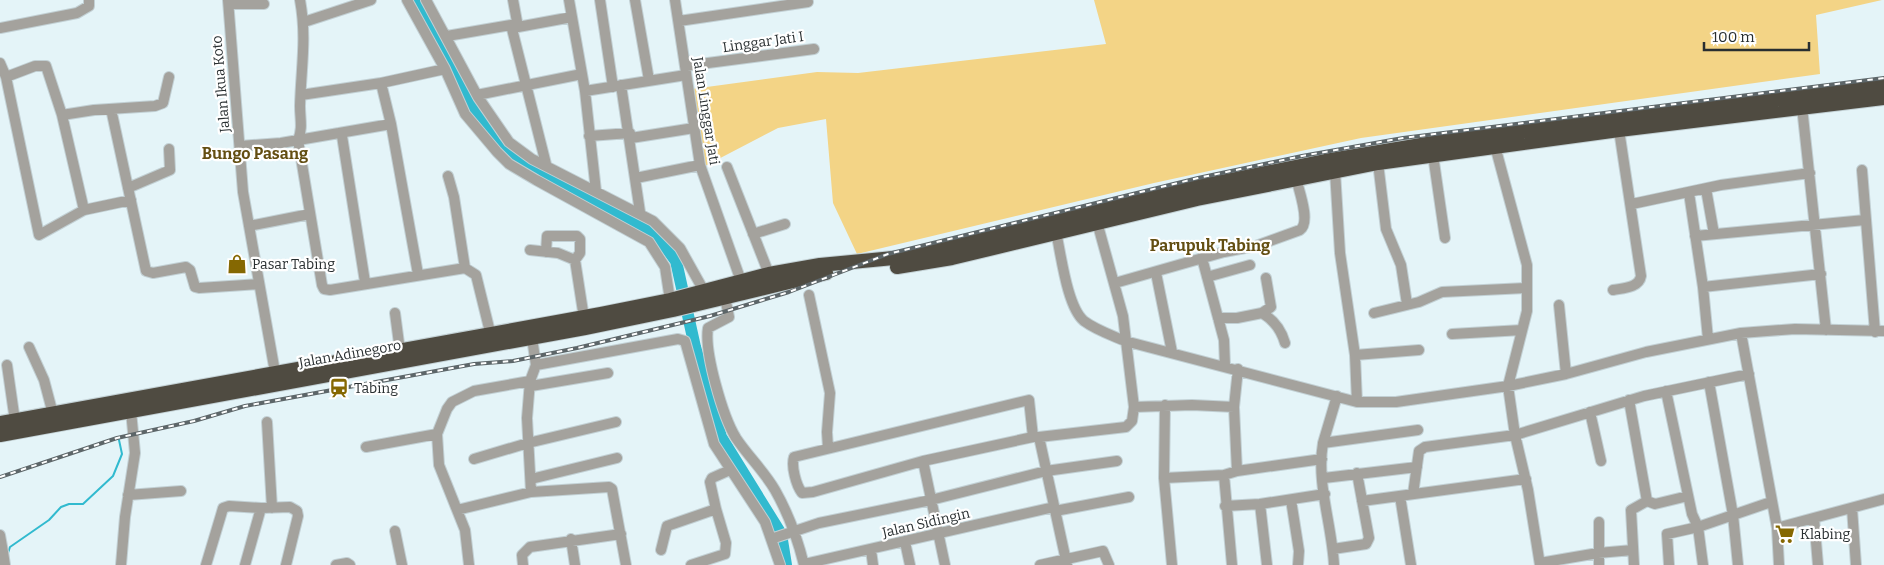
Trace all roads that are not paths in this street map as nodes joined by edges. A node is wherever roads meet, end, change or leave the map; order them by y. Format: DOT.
graph roads {
  1 [pos="90,0"];
  2 [pos="300,0"];
  3 [pos="372,0"];
  4 [pos="407,0"];
  5 [pos="426,0"];
  6 [pos="513,0"];
  7 [pos="568,0"];
  8 [pos="600,0"];
  9 [pos="635,0"];
  10 [pos="675,0"];
  11 [pos="228,2"];
  12 [pos="808,2"];
  13 [pos="264,4"];
  14 [pos="572,17"];
  15 [pos="678,21"];
  16 [pos="304,22"];
  17 [pos="514,26"];
  18 [pos="0,28"];
  19 [pos="447,36"];
  20 [pos="814,49"];
  21 [pos="445,70"];
  22 [pos="686,70"];
  23 [pos="2,72"];
  24 [pos="582,74"];
  25 [pos="169,77"];
  26 [pos="649,80"];
  27 [pos="381,82"];
  28 [pos="526,84"];
  29 [pos="617,86"];
  30 [pos="585,91"];
  31 [pos="1879,93"];
  32 [pos="301,95"];
  33 [pos="476,95"];
  34 [pos="1802,108"];
  35 [pos="111,109"];
  36 [pos="1720,112"];
  37 [pos="62,115"];
  38 [pos="1695,115"];
  39 [pos="391,124"];
  40 [pos="694,128"];
  41 [pos="1619,130"];
  42 [pos="339,133"];
  43 [pos="630,135"];
  44 [pos="589,136"];
  45 [pos="298,140"];
  46 [pos="240,146"];
  47 [pos="1495,146"];
  48 [pos="1446,147"];
  49 [pos="169,149"];
  50 [pos="1433,155"];
  51 [pos="1378,163"];
  52 [pos="546,164"];
  53 [pos="700,165"];
  54 [pos="727,167"];
  55 [pos="1862,170"];
  56 [pos="1335,171"];
  57 [pos="1810,173"];
  58 [pos="448,176"];
  59 [pos="636,178"];
  60 [pos="1296,178"];
  61 [pos="128,188"];
  62 [pos="1706,189"];
  63 [pos="596,191"];
  64 [pos="1197,193"];
  65 [pos="1689,193"];
  66 [pos="131,200"];
  67 [pos="1632,204"];
  68 [pos="84,210"];
  69 [pos="640,212"];
  70 [pos="310,214"];
  71 [pos="1865,220"];
  72 [pos="1097,222"];
  73 [pos="785,224"];
  74 [pos="1815,224"];
  75 [pos="249,226"];
  76 [pos="1056,232"];
  77 [pos="753,234"];
  78 [pos="1714,234"];
  79 [pos="1695,236"];
  80 [pos="1445,238"];
  81 [pos="530,250"];
  82 [pos="546,252"];
  83 [pos="1202,258"];
  84 [pos="575,260"];
  85 [pos="904,262"];
  86 [pos="1250,266"];
  87 [pos="465,268"];
  88 [pos="1156,273"];
  89 [pos="418,274"];
  90 [pos="769,274"];
  91 [pos="1821,274"];
  92 [pos="1207,277"];
  93 [pos="1266,278"];
  94 [pos="742,281"];
  95 [pos="365,282"];
  96 [pos="1114,283"];
  97 [pos="259,284"];
  98 [pos="1703,287"];
  99 [pos="1526,288"];
  100 [pos="1613,290"];
  101 [pos="809,294"];
  102 [pos="703,295"];
  103 [pos="726,297"];
  104 [pos="671,303"];
  105 [pos="1407,304"];
  106 [pos="1559,305"];
  107 [pos="1262,312"];
  108 [pos="1374,312"];
  109 [pos="395,313"];
  110 [pos="1218,318"];
  111 [pos="585,323"];
  112 [pos="1522,330"];
  113 [pos="1826,330"];
  114 [pos="1879,332"];
  115 [pos="1741,333"];
  116 [pos="1452,334"];
  117 [pos="532,338"];
  118 [pos="1708,339"];
  119 [pos="492,340"];
  120 [pos="1125,341"];
  121 [pos="1285,343"];
  122 [pos="29,347"];
  123 [pos="1419,350"];
  124 [pos="400,351"];
  125 [pos="1172,352"];
  126 [pos="1355,355"];
  127 [pos="7,365"];
  128 [pos="536,365"];
  129 [pos="1225,366"];
  130 [pos="1238,369"];
  131 [pos="275,372"];
  132 [pos="608,373"];
  133 [pos="1566,374"];
  134 [pos="1749,374"];
  135 [pos="1709,382"];
  136 [pos="530,383"];
  137 [pos="1508,386"];
  138 [pos="1666,391"];
  139 [pos="1337,396"];
  140 [pos="1629,400"];
  141 [pos="1357,402"];
  142 [pos="1164,405"];
  143 [pos="1134,407"];
  144 [pos="1234,407"];
  145 [pos="131,411"];
  146 [pos="1590,412"];
  147 [pos="53,414"];
  148 [pos="15,421"];
  149 [pos="266,422"];
  150 [pos="616,422"];
  151 [pos="0,423"];
  152 [pos="1418,430"];
  153 [pos="437,434"];
  154 [pos="0,435"];
  155 [pos="1515,435"];
  156 [pos="1036,437"];
  157 [pos="528,443"];
  158 [pos="1323,443"];
  159 [pos="366,447"];
  160 [pos="828,448"];
  161 [pos="617,458"];
  162 [pos="474,459"];
  163 [pos="1322,459"];
  164 [pos="922,461"];
  165 [pos="1117,461"];
  166 [pos="1601,461"];
  167 [pos="1417,467"];
  168 [pos="730,470"];
  169 [pos="1046,471"];
  170 [pos="1237,471"];
  171 [pos="1357,473"];
  172 [pos="1224,475"];
  173 [pos="1164,478"];
  174 [pos="1324,478"];
  175 [pos="531,479"];
  176 [pos="1526,479"];
  177 [pos="181,491"];
  178 [pos="531,492"];
  179 [pos="1325,494"];
  180 [pos="1413,494"];
  181 [pos="128,495"];
  182 [pos="1400,496"];
  183 [pos="1688,496"];
  184 [pos="1129,497"];
  185 [pos="1884,499"];
  186 [pos="931,500"];
  187 [pos="1291,500"];
  188 [pos="1362,501"];
  189 [pos="1647,502"];
  190 [pos="1771,502"];
  191 [pos="1260,504"];
  192 [pos="1225,506"];
  193 [pos="261,508"];
  194 [pos="272,508"];
  195 [pos="1852,508"];
  196 [pos="716,509"];
  197 [pos="1054,509"];
  198 [pos="457,510"];
  199 [pos="1733,515"];
  200 [pos="1814,518"];
  201 [pos="1600,522"];
  202 [pos="1698,527"];
  203 [pos="1777,528"];
  204 [pos="395,531"];
  205 [pos="792,532"];
  206 [pos="621,534"];
  207 [pos="0,535"];
  208 [pos="940,535"];
  209 [pos="571,539"];
  210 [pos="773,539"];
  211 [pos="905,542"];
  212 [pos="1334,549"];
  213 [pos="660,550"];
  214 [pos="871,550"];
  215 [pos="1633,550"];
  216 [pos="1,552"];
  217 [pos="1598,553"];
  218 [pos="1066,562"];
  219 [pos="1540,564"];
  220 [pos="5,565"];
  221 [pos="121,565"];
  222 [pos="206,565"];
  223 [pos="245,565"];
  224 [pos="286,565"];
  225 [pos="336,565"];
  226 [pos="350,565"];
  227 [pos="402,565"];
  228 [pos="469,565"];
  229 [pos="524,565"];
  230 [pos="575,565"];
  231 [pos="626,565"];
  232 [pos="691,565"];
  233 [pos="780,565"];
  234 [pos="804,565"];
  235 [pos="873,565"];
  236 [pos="910,565"];
  237 [pos="945,565"];
  238 [pos="1040,565"];
  239 [pos="1109,565"];
  240 [pos="1172,565"];
  241 [pos="1232,565"];
  242 [pos="1267,565"];
  243 [pos="1298,565"];
  244 [pos="1334,565"];
  245 [pos="1411,565"];
  246 [pos="1599,565"];
  247 [pos="1634,565"];
  248 [pos="1669,565"];
  249 [pos="1703,565"];
  250 [pos="1738,565"];
  251 [pos="1779,565"];
  252 [pos="1818,565"];
  253 [pos="1856,565"];
  1 -- 18 [label="street"];
  2 -- 16 [label="street"];
  3 -- 16 [label="street"];
  4 -- 21 [label="street"];
  5 -- 19 [label="street"];
  6 -- 17 [label="street"];
  7 -- 14 [label="street"];
  8 -- 29 [label="street"];
  9 -- 26 [label="street"];
  10 -- 15 [label="street, Jalan Linggar Jati"];
  11 -- 13 [label="street"];
  11 -- 46 [label="street, Jalan Ikua Koto"];
  12 -- 15 [label="street"];
  14 -- 17 [label="street"];
  14 -- 24 [label="street"];
  15 -- 22 [label="street, Jalan Linggar Jati"];
  16 -- 32 [label="street"];
  17 -- 19 [label="street"];
  17 -- 28 [label="street"];
  19 -- 33 [label="street"];
  20 -- 22 [label="street, Linggar Jati I"];
  21 -- 27 [label="street"];
  21 -- 104 [label="street"];
  22 -- 26 [label="street, Linggar Jati I"];
  22 -- 40 [label="street, Jalan Linggar Jati"];
  23 -- 37 [label="street"];
  23 -- 68 [label="street"];
  24 -- 28 [label="street"];
  24 -- 30 [label="street"];
  25 -- 35 [label="street"];
  26 -- 29 [label="street, Linggar Jati I"];
  27 -- 32 [label="street"];
  27 -- 39 [label="street"];
  28 -- 33 [label="street"];
  28 -- 52 [label="street"];
  29 -- 30 [label="street, Linggar Jati I"];
  29 -- 43 [label="street"];
  30 -- 44 [label="street"];
  31 -- 34 [label="highway"];
  31 -- 36 [label="highway"];
  32 -- 45 [label="street"];
  33 -- 52 [label="street"];
  34 -- 36 [label="highway"];
  34 -- 57 [label="street"];
  35 -- 37 [label="street"];
  35 -- 61 [label="street"];
  36 -- 38 [label="highway"];
  37 -- 68 [label="street"];
  38 -- 41 [label="highway"];
  38 -- 48 [label="highway"];
  39 -- 42 [label="street"];
  39 -- 89 [label="street"];
  40 -- 43 [label="street"];
  40 -- 53 [label="street, Jalan Linggar Jati"];
  41 -- 47 [label="highway"];
  41 -- 67 [label="street"];
  42 -- 45 [label="street"];
  42 -- 95 [label="street"];
  43 -- 44 [label="street"];
  43 -- 59 [label="street"];
  44 -- 63 [label="street"];
  45 -- 46 [label="street"];
  45 -- 70 [label="street"];
  46 -- 75 [label="street, Jalan Ikua Koto"];
  47 -- 48 [label="highway"];
  47 -- 99 [label="street"];
  48 -- 50 [label="highway"];
  48 -- 64 [label="highway"];
  49 -- 61 [label="street"];
  50 -- 51 [label="highway"];
  50 -- 80 [label="street"];
  51 -- 56 [label="highway"];
  51 -- 105 [label="street"];
  52 -- 63 [label="street"];
  53 -- 59 [label="street"];
  53 -- 94 [label="street, Jalan Linggar Jati"];
  54 -- 77 [label="street"];
  55 -- 71 [label="street"];
  56 -- 60 [label="highway"];
  56 -- 126 [label="street"];
  57 -- 62 [label="street"];
  57 -- 74 [label="street"];
  58 -- 87 [label="street"];
  59 -- 69 [label="street"];
  60 -- 64 [label="highway"];
  60 -- 83 [label="street"];
  61 -- 66 [label="street"];
  62 -- 65 [label="street"];
  62 -- 78 [label="street"];
  63 -- 69 [label="street"];
  64 -- 72 [label="highway"];
  64 -- 85 [label="highway"];
  65 -- 67 [label="street"];
  65 -- 79 [label="street"];
  66 -- 68 [label="street"];
  66 -- 97 [label="street"];
  67 -- 100 [label="street"];
  69 -- 102 [label="street"];
  70 -- 75 [label="street"];
  70 -- 95 [label="street"];
  71 -- 74 [label="street"];
  71 -- 114 [label="street"];
  72 -- 76 [label="highway"];
  72 -- 96 [label="street"];
  73 -- 77 [label="street"];
  74 -- 78 [label="street"];
  74 -- 91 [label="street"];
  75 -- 97 [label="street, Jalan Ikua Koto"];
  76 -- 85 [label="highway"];
  76 -- 120 [label="street"];
  77 -- 90 [label="street"];
  78 -- 79 [label="street"];
  79 -- 98 [label="street"];
  81 -- 82 [label="street"];
  82 -- 84 [label="street"];
  82 -- 84 [label="street"];
  83 -- 88 [label="street"];
  83 -- 92 [label="street"];
  84 -- 111 [label="street"];
  85 -- 90 [label="highway"];
  85 -- 103 [label="highway"];
  86 -- 92 [label="street"];
  87 -- 89 [label="street"];
  87 -- 119 [label="street"];
  88 -- 96 [label="street"];
  88 -- 125 [label="street"];
  89 -- 95 [label="street"];
  90 -- 94 [label="highway"];
  91 -- 98 [label="street"];
  91 -- 113 [label="street"];
  92 -- 110 [label="street"];
  93 -- 107 [label="street"];
  94 -- 102 [label="highway"];
  96 -- 120 [label="street"];
  97 -- 131 [label="street, Jalan Ikua Koto"];
  98 -- 118 [label="street"];
  99 -- 105 [label="street"];
  99 -- 112 [label="street"];
  101 -- 160 [label="street"];
  102 -- 103 [label="highway"];
  102 -- 104 [label="highway, Jalan Adinegoro"];
  103 -- 205 [label="street"];
  104 -- 111 [label="highway, Jalan Adinegoro"];
  105 -- 108 [label="street"];
  106 -- 133 [label="street"];
  107 -- 110 [label="street"];
  107 -- 121 [label="street"];
  109 -- 124 [label="street"];
  110 -- 129 [label="street"];
  111 -- 117 [label="highway, Jalan Adinegoro"];
  111 -- 119 [label="highway, Jalan Adinegoro"];
  112 -- 116 [label="street"];
  112 -- 137 [label="street"];
  113 -- 114 [label="street"];
  113 -- 115 [label="street"];
  115 -- 118 [label="street"];
  115 -- 134 [label="street"];
  117 -- 119 [label="highway, Jalan Adinegoro"];
  117 -- 128 [label="street"];
  118 -- 133 [label="street"];
  119 -- 124 [label="highway, Jalan Adinegoro"];
  119 -- 145 [label="highway, Jalan Adinegoro"];
  120 -- 125 [label="street"];
  120 -- 143 [label="street"];
  122 -- 147 [label="street"];
  123 -- 126 [label="street"];
  124 -- 131 [label="highway, Jalan Adinegoro"];
  125 -- 129 [label="street"];
  126 -- 141 [label="street"];
  127 -- 148 [label="street"];
  128 -- 136 [label="street"];
  128 -- 168 [label="street"];
  129 -- 130 [label="street"];
  130 -- 139 [label="street"];
  130 -- 144 [label="street"];
  131 -- 147 [label="highway, Jalan Adinegoro"];
  132 -- 136 [label="street"];
  133 -- 137 [label="street"];
  134 -- 135 [label="street"];
  134 -- 190 [label="street"];
  135 -- 138 [label="street"];
  135 -- 199 [label="street"];
  136 -- 153 [label="street"];
  136 -- 157 [label="street"];
  137 -- 141 [label="street"];
  137 -- 155 [label="street"];
  138 -- 140 [label="street"];
  138 -- 183 [label="street"];
  139 -- 141 [label="street"];
  139 -- 158 [label="street"];
  140 -- 146 [label="street"];
  140 -- 189 [label="street"];
  142 -- 143 [label="street"];
  142 -- 144 [label="street"];
  142 -- 173 [label="street"];
  143 -- 156 [label="street"];
  144 -- 170 [label="street"];
  145 -- 154 [label="highway, Jalan Adinegoro"];
  145 -- 181 [label="street"];
  146 -- 155 [label="street"];
  146 -- 166 [label="street"];
  147 -- 148 [label="highway, Jalan Adinegoro"];
  148 -- 151 [label="highway, Jalan Adinegoro"];
  149 -- 194 [label="street"];
  150 -- 157 [label="street"];
  152 -- 158 [label="street"];
  153 -- 159 [label="street"];
  153 -- 198 [label="street"];
  155 -- 167 [label="street"];
  155 -- 176 [label="street"];
  156 -- 160 [label="street"];
  156 -- 164 [label="street"];
  156 -- 169 [label="street"];
  157 -- 162 [label="street"];
  157 -- 175 [label="street"];
  158 -- 163 [label="street"];
  160 -- 164 [label="street"];
  161 -- 175 [label="street"];
  163 -- 170 [label="street"];
  163 -- 174 [label="street"];
  164 -- 186 [label="street"];
  165 -- 169 [label="street"];
  167 -- 171 [label="street"];
  167 -- 180 [label="street"];
  168 -- 196 [label="street"];
  168 -- 210 [label="street"];
  169 -- 186 [label="street"];
  169 -- 197 [label="street"];
  170 -- 172 [label="street"];
  171 -- 174 [label="street"];
  171 -- 188 [label="street"];
  172 -- 173 [label="street"];
  172 -- 192 [label="street"];
  173 -- 240 [label="street"];
  174 -- 179 [label="street"];
  175 -- 178 [label="street"];
  176 -- 180 [label="street"];
  176 -- 219 [label="street"];
  177 -- 181 [label="street"];
  178 -- 198 [label="street"];
  178 -- 206 [label="street"];
  179 -- 187 [label="street"];
  179 -- 212 [label="street"];
  180 -- 182 [label="street"];
  181 -- 221 [label="street"];
  182 -- 188 [label="street"];
  182 -- 245 [label="street"];
  183 -- 189 [label="street"];
  183 -- 202 [label="street"];
  184 -- 197 [label="street, Jalan Sidingin"];
  185 -- 195 [label="street"];
  186 -- 205 [label="street"];
  186 -- 208 [label="street"];
  187 -- 191 [label="street"];
  187 -- 243 [label="street"];
  188 -- 212 [label="street"];
  189 -- 215 [label="street"];
  190 -- 199 [label="street"];
  190 -- 203 [label="street"];
  191 -- 192 [label="street"];
  191 -- 242 [label="street"];
  192 -- 241 [label="street"];
  193 -- 194 [label="street"];
  193 -- 222 [label="street"];
  193 -- 223 [label="street"];
  194 -- 224 [label="street"];
  195 -- 200 [label="street"];
  195 -- 253 [label="street"];
  196 -- 213 [label="street"];
  196 -- 232 [label="street"];
  197 -- 208 [label="street, Jalan Sidingin"];
  197 -- 218 [label="street"];
  198 -- 228 [label="street"];
  199 -- 202 [label="street"];
  199 -- 250 [label="street"];
  200 -- 203 [label="street"];
  200 -- 252 [label="street"];
  201 -- 217 [label="street"];
  202 -- 248 [label="street"];
  202 -- 249 [label="street"];
  203 -- 251 [label="street"];
  204 -- 227 [label="street"];
  205 -- 210 [label="street"];
  205 -- 234 [label="street"];
  206 -- 209 [label="street"];
  206 -- 231 [label="street"];
  207 -- 216 [label="street"];
  208 -- 211 [label="street, Jalan Sidingin"];
  208 -- 237 [label="street"];
  209 -- 229 [label="street"];
  209 -- 230 [label="street"];
  210 -- 233 [label="street"];
  211 -- 214 [label="street, Jalan Sidingin"];
  211 -- 236 [label="street"];
  212 -- 244 [label="street"];
  214 -- 234 [label="street, Jalan Sidingin"];
  214 -- 235 [label="street"];
  215 -- 217 [label="street"];
  215 -- 247 [label="street"];
  216 -- 220 [label="street"];
  217 -- 219 [label="street"];
  217 -- 246 [label="street"];
  218 -- 238 [label="street"];
  218 -- 239 [label="street"];
  225 -- 226 [label="street"];
}
